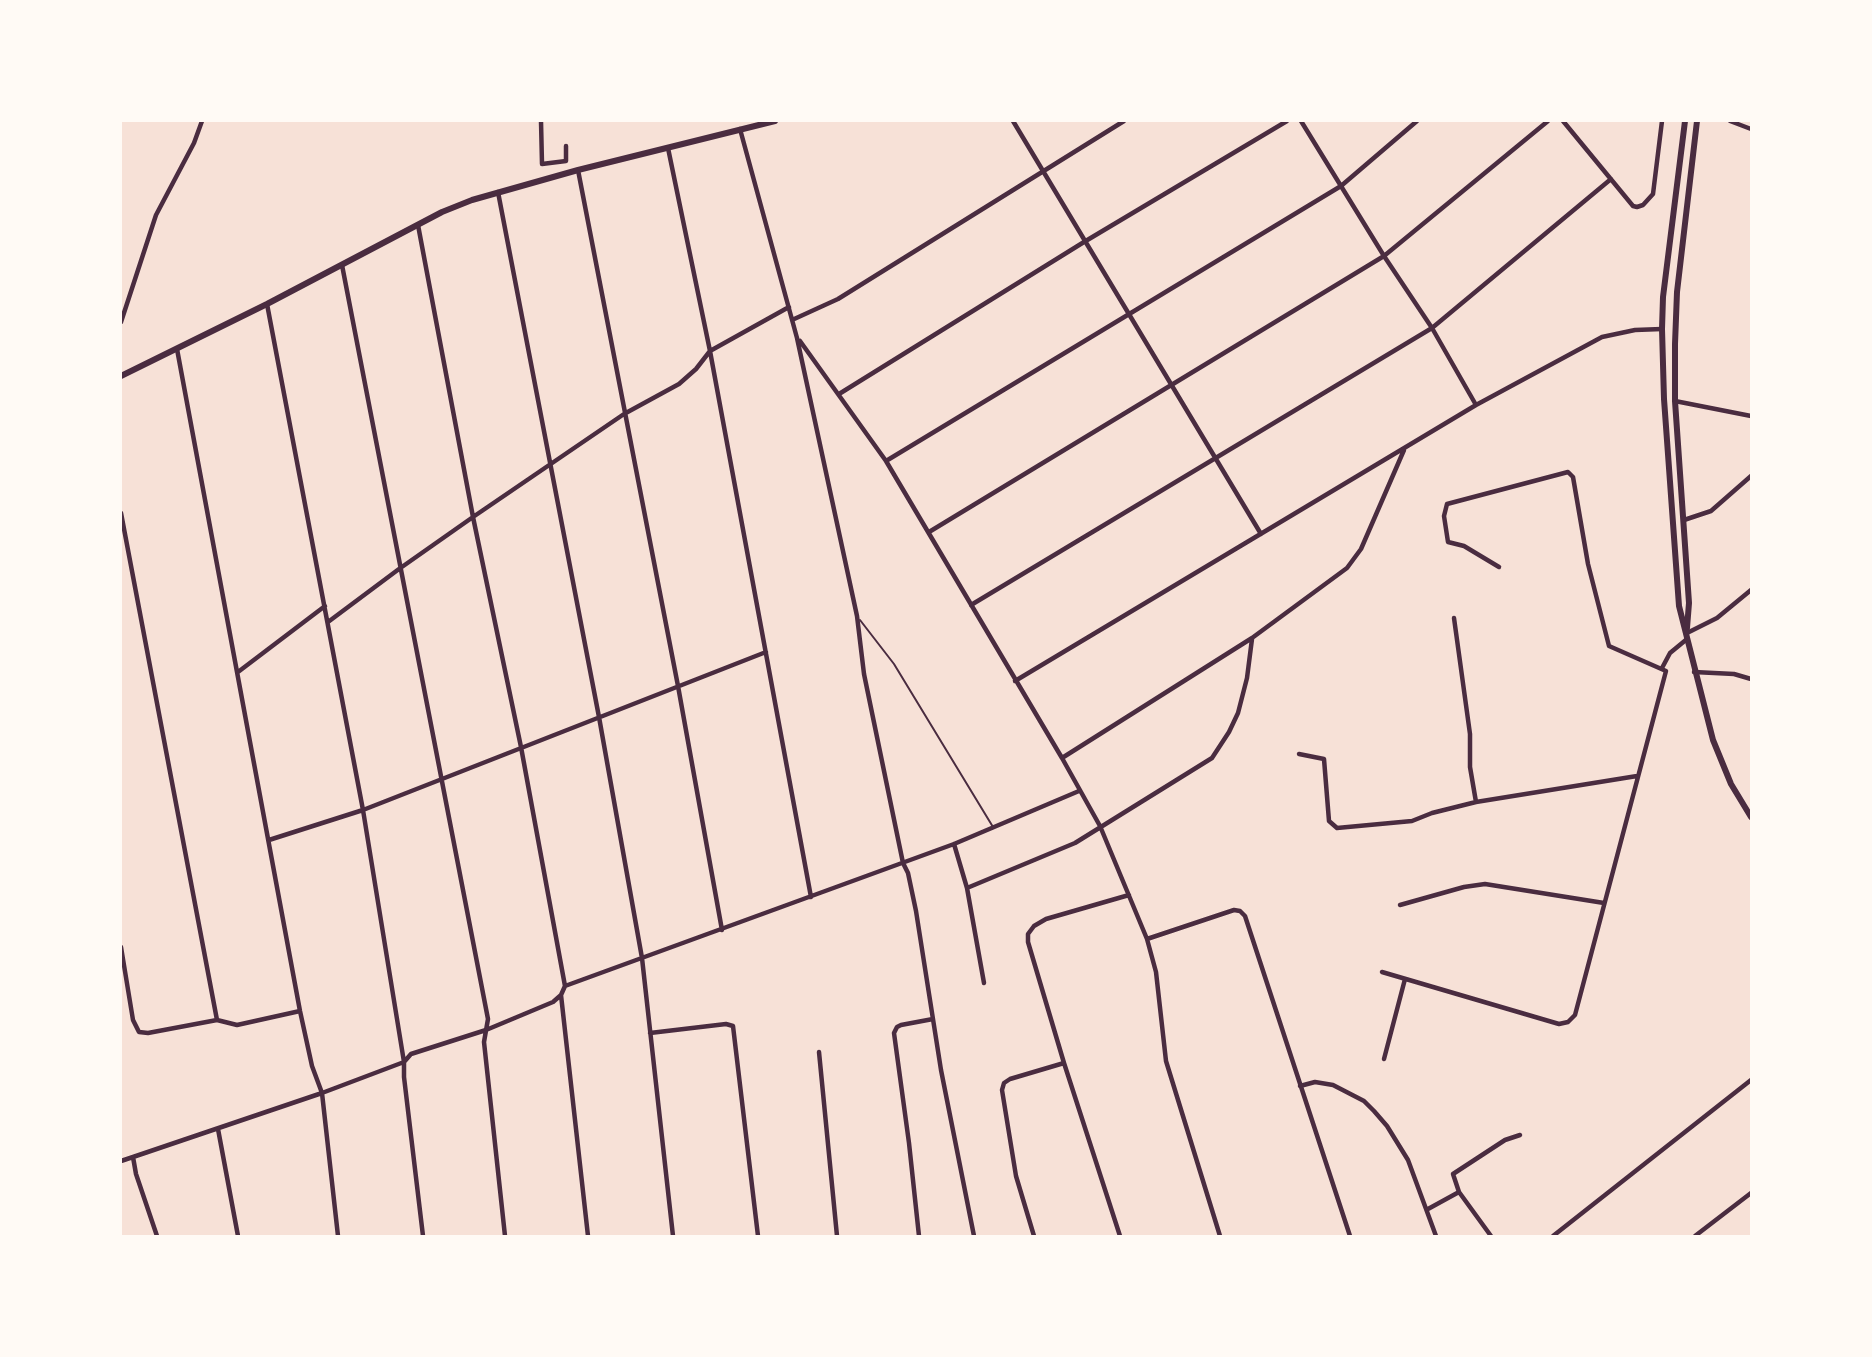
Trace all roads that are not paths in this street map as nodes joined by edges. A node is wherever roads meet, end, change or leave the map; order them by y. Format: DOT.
graph roads {
  1 [pos="202,121"];
  2 [pos="541,121"];
  3 [pos="775,121"];
  4 [pos="1013,121"];
  5 [pos="1124,121"];
  6 [pos="1287,121"];
  7 [pos="1301,121"];
  8 [pos="1417,121"];
  9 [pos="1548,121"];
  10 [pos="1563,121"];
  11 [pos="1662,121"];
  12 [pos="1685,121"];
  13 [pos="1697,121"];
  14 [pos="1730,121"];
  15 [pos="740,129"];
  16 [pos="1751,129"];
  17 [pos="566,146"];
  18 [pos="668,148"];
  19 [pos="578,170"];
  20 [pos="1042,172"];
  21 [pos="1611,179"];
  22 [pos="1340,186"];
  23 [pos="498,191"];
  24 [pos="418,225"];
  25 [pos="1084,242"];
  26 [pos="1384,256"];
  27 [pos="342,265"];
  28 [pos="267,304"];
  29 [pos="789,307"];
  30 [pos="1129,314"];
  31 [pos="792,320"];
  32 [pos="121,322"];
  33 [pos="1432,328"];
  34 [pos="1662,329"];
  35 [pos="797,338"];
  36 [pos="177,349"];
  37 [pos="710,351"];
  38 [pos="121,376"];
  39 [pos="1171,386"];
  40 [pos="839,394"];
  41 [pos="1675,401"];
  42 [pos="1476,405"];
  43 [pos="624,414"];
  44 [pos="1751,416"];
  45 [pos="1404,449"];
  46 [pos="1215,457"];
  47 [pos="886,461"];
  48 [pos="550,466"];
  49 [pos="1751,476"];
  50 [pos="121,513"];
  51 [pos="473,517"];
  52 [pos="1684,520"];
  53 [pos="929,532"];
  54 [pos="1261,534"];
  55 [pos="1499,567"];
  56 [pos="399,569"];
  57 [pos="1751,590"];
  58 [pos="971,605"];
  59 [pos="325,606"];
  60 [pos="857,616"];
  61 [pos="1454,618"];
  62 [pos="328,622"];
  63 [pos="1687,636"];
  64 [pos="1252,638"];
  65 [pos="766,652"];
  66 [pos="1662,668"];
  67 [pos="238,671"];
  68 [pos="1694,672"];
  69 [pos="1751,679"];
  70 [pos="1015,681"];
  71 [pos="678,686"];
  72 [pos="599,717"];
  73 [pos="521,747"];
  74 [pos="1299,754"];
  75 [pos="1062,758"];
  76 [pos="1637,776"];
  77 [pos="441,779"];
  78 [pos="1079,791"];
  79 [pos="1476,802"];
  80 [pos="363,810"];
  81 [pos="1751,817"];
  82 [pos="1100,827"];
  83 [pos="994,828"];
  84 [pos="269,840"];
  85 [pos="954,844"];
  86 [pos="903,863"];
  87 [pos="967,888"];
  88 [pos="1129,895"];
  89 [pos="811,897"];
  90 [pos="1604,902"];
  91 [pos="1400,905"];
  92 [pos="722,930"];
  93 [pos="1147,939"];
  94 [pos="121,947"];
  95 [pos="642,958"];
  96 [pos="1382,972"];
  97 [pos="1405,979"];
  98 [pos="984,983"];
  99 [pos="565,986"];
  100 [pos="561,995"];
  101 [pos="300,1011"];
  102 [pos="933,1019"];
  103 [pos="216,1020"];
  104 [pos="486,1030"];
  105 [pos="650,1033"];
  106 [pos="819,1052"];
  107 [pos="1384,1059"];
  108 [pos="404,1062"];
  109 [pos="1065,1063"];
  110 [pos="1751,1080"];
  111 [pos="1300,1086"];
  112 [pos="322,1093"];
  113 [pos="218,1129"];
  114 [pos="1520,1135"];
  115 [pos="133,1157"];
  116 [pos="121,1161"];
  117 [pos="1459,1192"];
  118 [pos="1751,1193"];
  119 [pos="1428,1209"];
  120 [pos="157,1236"];
  121 [pos="238,1236"];
  122 [pos="338,1236"];
  123 [pos="423,1236"];
  124 [pos="505,1236"];
  125 [pos="588,1236"];
  126 [pos="673,1236"];
  127 [pos="758,1236"];
  128 [pos="837,1236"];
  129 [pos="919,1236"];
  130 [pos="974,1236"];
  131 [pos="1034,1236"];
  132 [pos="1120,1236"];
  133 [pos="1220,1236"];
  134 [pos="1350,1236"];
  135 [pos="1436,1236"];
  136 [pos="1491,1236"];
  137 [pos="1553,1236"];
  138 [pos="1696,1236"];
  1 -- 32 [label="street"];
  2 -- 17 [label="street"];
  3 -- 15 [label="main road"];
  4 -- 20 [label="street"];
  5 -- 20 [label="street"];
  6 -- 25 [label="street"];
  7 -- 22 [label="street"];
  8 -- 22 [label="street"];
  9 -- 26 [label="street"];
  10 -- 21 [label="street"];
  11 -- 21 [label="street"];
  12 -- 34 [label="main road"];
  13 -- 41 [label="main road"];
  14 -- 16 [label="street"];
  15 -- 18 [label="main road"];
  15 -- 29 [label="street"];
  18 -- 19 [label="main road"];
  18 -- 37 [label="street"];
  19 -- 23 [label="main road"];
  19 -- 43 [label="street"];
  20 -- 25 [label="street"];
  20 -- 31 [label="street"];
  21 -- 33 [label="street"];
  22 -- 26 [label="street"];
  22 -- 30 [label="street"];
  23 -- 24 [label="main road"];
  23 -- 48 [label="street"];
  24 -- 27 [label="main road"];
  24 -- 51 [label="street"];
  25 -- 30 [label="street"];
  25 -- 40 [label="street"];
  26 -- 33 [label="street"];
  26 -- 39 [label="street"];
  27 -- 28 [label="main road"];
  27 -- 56 [label="street"];
  28 -- 36 [label="main road"];
  28 -- 59 [label="street"];
  29 -- 31 [label="street"];
  29 -- 37 [label="street"];
  30 -- 39 [label="street"];
  30 -- 47 [label="street"];
  31 -- 35 [label="street"];
  33 -- 42 [label="street"];
  33 -- 46 [label="street"];
  34 -- 42 [label="street"];
  34 -- 63 [label="main road"];
  35 -- 40 [label="street"];
  35 -- 60 [label="street"];
  36 -- 38 [label="main road"];
  36 -- 67 [label="street"];
  37 -- 43 [label="street"];
  37 -- 65 [label="street"];
  39 -- 46 [label="street"];
  39 -- 53 [label="street"];
  40 -- 47 [label="street"];
  41 -- 44 [label="street"];
  41 -- 52 [label="main road"];
  42 -- 45 [label="street"];
  43 -- 48 [label="street"];
  43 -- 71 [label="street"];
  45 -- 54 [label="street"];
  45 -- 64 [label="street"];
  46 -- 54 [label="street"];
  46 -- 58 [label="street"];
  47 -- 53 [label="street"];
  48 -- 51 [label="street"];
  48 -- 72 [label="street"];
  49 -- 52 [label="street"];
  50 -- 103 [label="street"];
  51 -- 56 [label="street"];
  51 -- 73 [label="street"];
  52 -- 63 [label="main road"];
  53 -- 58 [label="street"];
  54 -- 70 [label="street"];
  55 -- 66 [label="street"];
  56 -- 62 [label="street"];
  56 -- 77 [label="street"];
  57 -- 63 [label="street"];
  58 -- 70 [label="street"];
  59 -- 62 [label="street"];
  59 -- 67 [label="street"];
  60 -- 83 [label="lane"];
  60 -- 86 [label="street"];
  61 -- 79 [label="street"];
  62 -- 80 [label="street"];
  63 -- 66 [label="street"];
  63 -- 68 [label="main road"];
  64 -- 75 [label="street"];
  64 -- 82 [label="street"];
  65 -- 71 [label="street"];
  65 -- 89 [label="street"];
  66 -- 76 [label="street"];
  67 -- 84 [label="street"];
  68 -- 69 [label="street"];
  68 -- 81 [label="main road"];
  70 -- 75 [label="street"];
  71 -- 72 [label="street"];
  71 -- 92 [label="street"];
  72 -- 73 [label="street"];
  72 -- 95 [label="street"];
  73 -- 77 [label="street"];
  73 -- 99 [label="street"];
  74 -- 79 [label="street"];
  75 -- 78 [label="street"];
  76 -- 79 [label="street"];
  76 -- 90 [label="street"];
  77 -- 80 [label="street"];
  77 -- 104 [label="street"];
  78 -- 82 [label="street"];
  78 -- 83 [label="street"];
  80 -- 84 [label="street"];
  80 -- 108 [label="street"];
  82 -- 87 [label="street"];
  82 -- 88 [label="street"];
  83 -- 85 [label="street"];
  84 -- 101 [label="street"];
  85 -- 86 [label="street"];
  85 -- 87 [label="street"];
  86 -- 89 [label="street"];
  86 -- 102 [label="street"];
  87 -- 98 [label="street"];
  88 -- 93 [label="street"];
  88 -- 109 [label="street"];
  89 -- 92 [label="street"];
  90 -- 91 [label="street"];
  90 -- 97 [label="street"];
  92 -- 95 [label="street"];
  93 -- 111 [label="street"];
  93 -- 133 [label="street"];
  94 -- 103 [label="street"];
  95 -- 99 [label="street"];
  95 -- 105 [label="street"];
  96 -- 97 [label="street"];
  97 -- 107 [label="street"];
  99 -- 100 [label="street"];
  100 -- 104 [label="street"];
  100 -- 125 [label="street"];
  101 -- 103 [label="street"];
  101 -- 112 [label="street"];
  102 -- 129 [label="street"];
  102 -- 130 [label="street"];
  104 -- 108 [label="street"];
  104 -- 124 [label="street"];
  105 -- 126 [label="street"];
  105 -- 127 [label="street"];
  106 -- 128 [label="street"];
  108 -- 112 [label="street"];
  108 -- 123 [label="street"];
  109 -- 131 [label="street"];
  109 -- 132 [label="street"];
  110 -- 137 [label="street"];
  111 -- 119 [label="street"];
  111 -- 134 [label="street"];
  112 -- 113 [label="street"];
  112 -- 122 [label="street"];
  113 -- 115 [label="street"];
  113 -- 121 [label="street"];
  114 -- 117 [label="street"];
  115 -- 116 [label="street"];
  115 -- 120 [label="street"];
  117 -- 119 [label="street"];
  117 -- 136 [label="street"];
  118 -- 138 [label="street"];
  119 -- 135 [label="street"];
}
